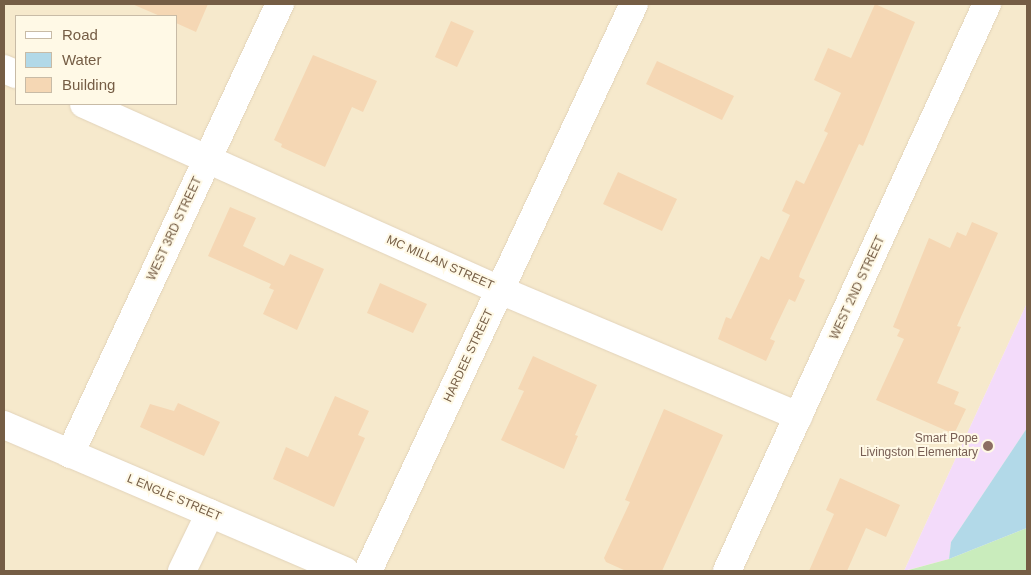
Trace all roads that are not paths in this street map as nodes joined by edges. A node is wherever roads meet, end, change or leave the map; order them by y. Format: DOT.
graph roads {
  1 [pos="280,4"];
  2 [pos="634,4"];
  3 [pos="983,5"];
  4 [pos="86,105"];
  5 [pos="208,158"];
  6 [pos="500,290"];
  7 [pos="799,416"];
  8 [pos="4,425"];
  9 [pos="70,454"];
  10 [pos="210,513"];
  11 [pos="182,571"];
  12 [pos="345,571"];
  13 [pos="368,571"];
  14 [pos="727,571"];
  1 -- 5 [label="street, WEST 3RD STREET"];
  2 -- 6 [label="street, HARDEE STREET"];
  3 -- 7 [label="street, WEST 2ND STREET"];
  4 -- 5 [label="street, MC MILLAN STREET"];
  5 -- 6 [label="street, MC MILLAN STREET"];
  5 -- 9 [label="street, WEST 3RD STREET"];
  6 -- 7 [label="street, MC MILLAN STREET"];
  6 -- 13 [label="street, HARDEE STREET"];
  7 -- 14 [label="street, WEST 2ND STREET"];
  8 -- 9 [label="street, L ENGLE STREET"];
  9 -- 10 [label="street, L ENGLE STREET"];
  10 -- 11 [label="street"];
  10 -- 12 [label="street, L ENGLE STREET"];
}
